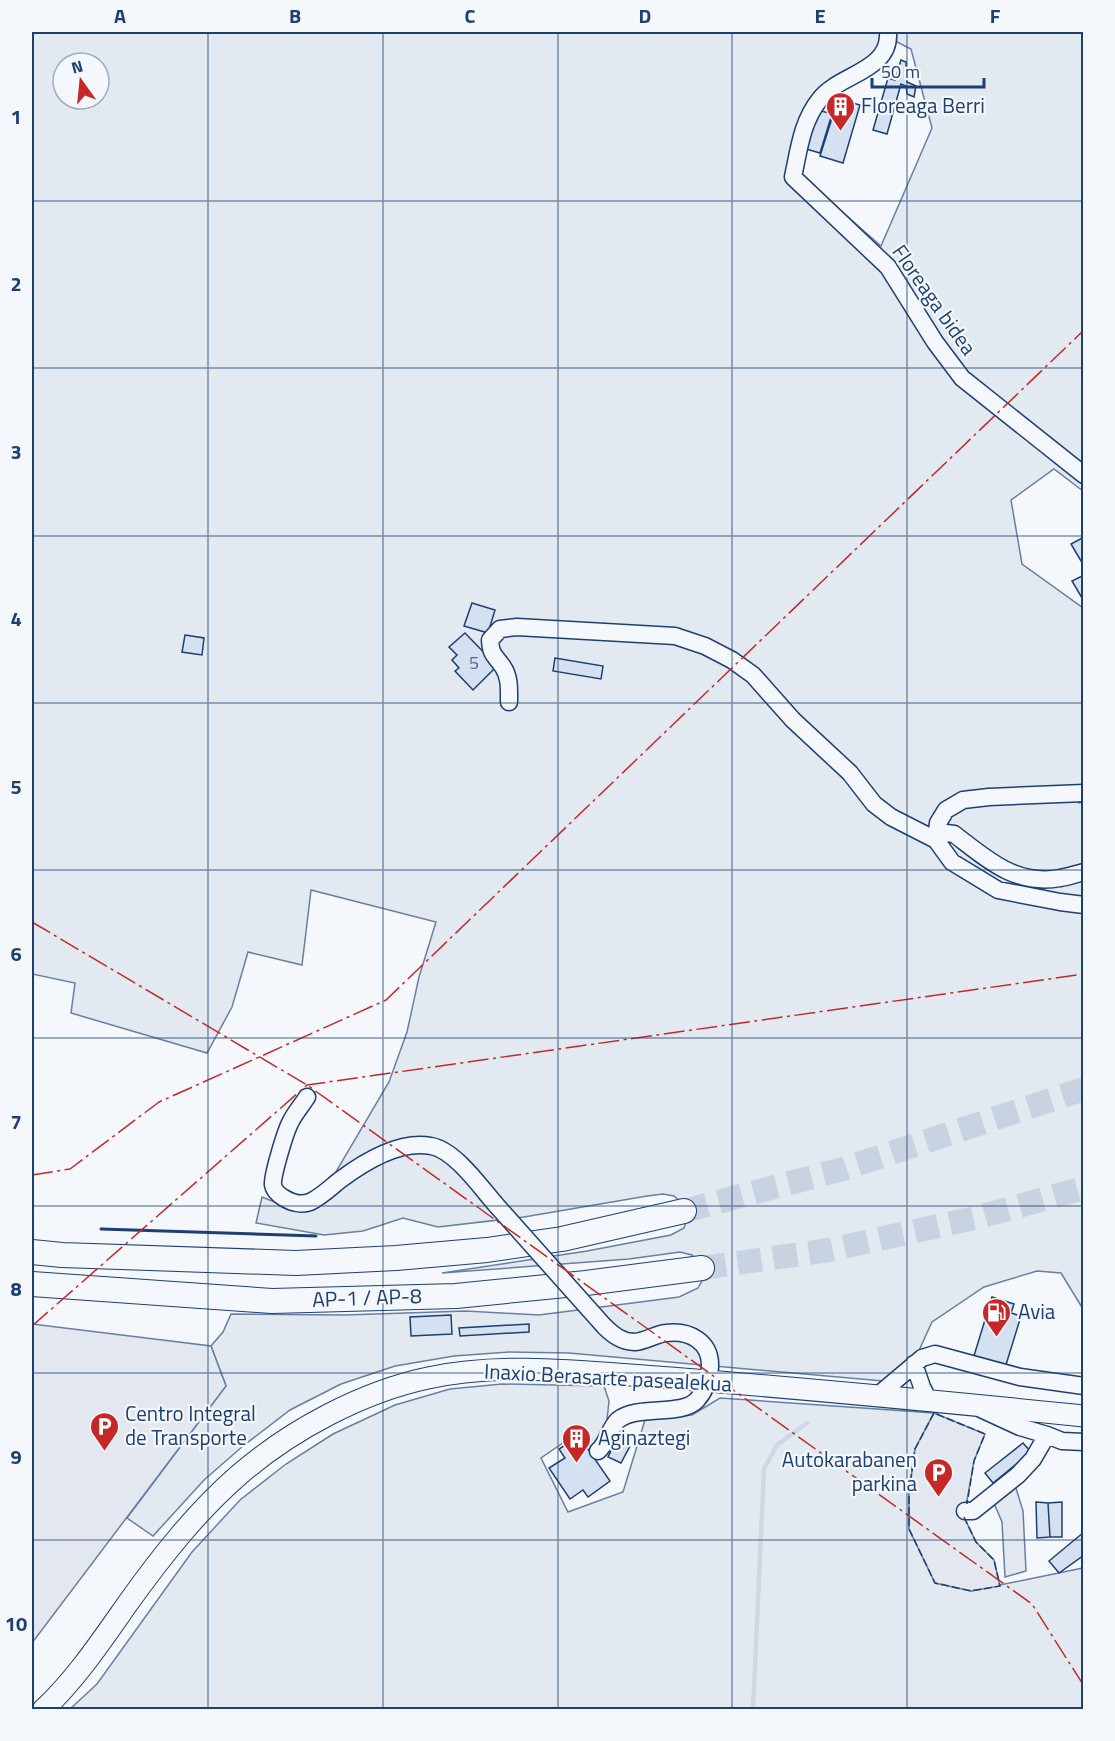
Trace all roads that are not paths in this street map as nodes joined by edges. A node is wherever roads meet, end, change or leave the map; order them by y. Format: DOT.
graph roads {
  1 [pos="888,32"];
  2 [pos="1083,475"];
  3 [pos="508,702"];
  4 [pos="1083,793"];
  5 [pos="936,840"];
  6 [pos="1083,872"];
  7 [pos="1083,905"];
  8 [pos="307,1097"];
  9 [pos="684,1211"];
  10 [pos="32,1252"];
  11 [pos="702,1268"];
  12 [pos="32,1284"];
  13 [pos="175,1294"];
  14 [pos="32,1301"];
  15 [pos="914,1364"];
  16 [pos="709,1381"];
  17 [pos="1083,1386"];
  18 [pos="877,1396"];
  19 [pos="930,1401"];
  20 [pos="969,1404"];
  21 [pos="1083,1416"];
  22 [pos="1047,1435"];
  23 [pos="1083,1442"];
  24 [pos="598,1451"];
  25 [pos="965,1511"];
  26 [pos="43,1710"];
  1 -- 2 [label="street, Floreaga bidea"];
  3 -- 5 [label="street"];
  4 -- 5 [label="street"];
  5 -- 6 [label="street"];
  5 -- 7 [label="street"];
  8 -- 16 [label="street, bridge"];
  9 -- 10 [label="highway, AP-1 / AP-8"];
  11 -- 13 [label="highway, AP-1 / AP-8"];
  12 -- 13 [label="highway, AP-1 / AP-8"];
  13 -- 14 [label="highway"];
  15 -- 17 [label="street"];
  15 -- 18 [label="street"];
  15 -- 19 [label="street"];
  16 -- 18 [label="main road, Inaxio Berasarte pasealekua"];
  16 -- 24 [label="street"];
  16 -- 26 [label="main road, Inaxio Berasarte pasealekua"];
  18 -- 19 [label="main road, Inaxio Berasarte pasealekua"];
  19 -- 20 [label="main road, Inaxio Berasarte pasealekua"];
  20 -- 21 [label="main road, Inaxio Berasarte pasealekua"];
  20 -- 22 [label="street"];
  22 -- 23 [label="street"];
  22 -- 25 [label="street"];
}
